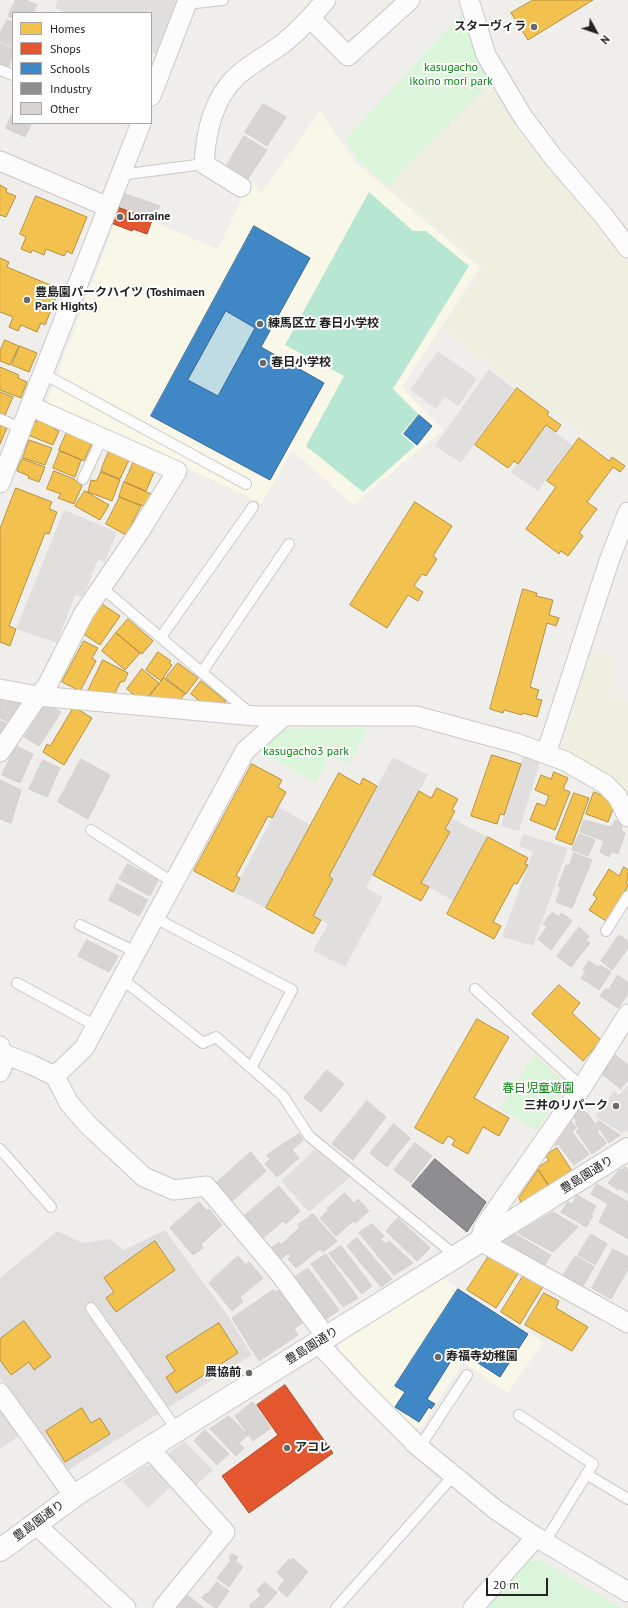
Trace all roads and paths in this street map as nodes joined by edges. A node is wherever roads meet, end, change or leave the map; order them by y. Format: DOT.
graph roads {
  1 [pos="223,0"];
  2 [pos="326,0"];
  3 [pos="410,0"];
  4 [pos="469,0"];
  5 [pos="187,2"];
  6 [pos="310,18"];
  7 [pos="0,70"];
  8 [pos="12,76"];
  9 [pos="152,93"];
  10 [pos="140,124"];
  11 [pos="0,161"];
  12 [pos="204,164"];
  13 [pos="120,175"];
  14 [pos="241,187"];
  15 [pos="108,207"];
  16 [pos="628,248"];
  17 [pos="42,373"];
  18 [pos="30,406"];
  19 [pos="0,419"];
  20 [pos="21,428"];
  21 [pos="102,438"];
  22 [pos="83,478"];
  23 [pos="0,483"];
  24 [pos="246,484"];
  25 [pos="253,506"];
  26 [pos="628,512"];
  27 [pos="289,544"];
  28 [pos="101,587"];
  29 [pos="161,637"];
  30 [pos="202,672"];
  31 [pos="0,688"];
  32 [pos="38,696"];
  33 [pos="254,716"];
  34 [pos="283,717"];
  35 [pos="0,752"];
  36 [pos="546,754"];
  37 [pos="628,817"];
  38 [pos="91,830"];
  39 [pos="174,883"];
  40 [pos="628,896"];
  41 [pos="155,918"];
  42 [pos="80,925"];
  43 [pos="606,931"];
  44 [pos="136,952"];
  45 [pos="122,979"];
  46 [pos="17,983"];
  47 [pos="475,990"];
  48 [pos="628,1014"];
  49 [pos="96,1026"];
  50 [pos="1,1050"];
  51 [pos="251,1068"];
  52 [pos="0,1072"];
  53 [pos="55,1076"];
  54 [pos="582,1087"];
  55 [pos="0,1149"];
  56 [pos="628,1149"];
  57 [pos="51,1207"];
  58 [pos="480,1241"];
  59 [pos="456,1256"];
  60 [pos="91,1308"];
  61 [pos="628,1323"];
  62 [pos="321,1340"];
  63 [pos="467,1375"];
  64 [pos="0,1393"];
  65 [pos="519,1414"];
  66 [pos="177,1430"];
  67 [pos="149,1448"];
  68 [pos="419,1448"];
  69 [pos="586,1474"];
  70 [pos="453,1476"];
  71 [pos="74,1496"];
  72 [pos="628,1499"];
  73 [pos="35,1524"];
  74 [pos="540,1540"];
  75 [pos="0,1550"];
  76 [pos="628,1592"];
  77 [pos="126,1608"];
  78 [pos="163,1608"];
  79 [pos="336,1608"];
  80 [pos="473,1608"];
  1 -- 5 [label="lane"];
  2 -- 6 [label="street"];
  3 -- 6 [label="street"];
  4 -- 16 [label="street"];
  5 -- 9 [label="street"];
  6 -- 12 [label="street"];
  7 -- 8 [label="lane"];
  10 -- 13 [label="street"];
  11 -- 15 [label="street"];
  12 -- 13 [label="lane"];
  12 -- 14 [label="street"];
  13 -- 15 [label="street"];
  15 -- 17 [label="street"];
  17 -- 18 [label="street"];
  17 -- 24 [label="lane"];
  18 -- 20 [label="street"];
  18 -- 21 [label="street"];
  19 -- 20 [label="lane"];
  20 -- 23 [label="street"];
  21 -- 22 [label="lane"];
  21 -- 28 [label="street"];
  25 -- 29 [label="lane"];
  26 -- 36 [label="street"];
  27 -- 30 [label="lane"];
  28 -- 29 [label="lane"];
  28 -- 32 [label="street"];
  29 -- 30 [label="lane"];
  30 -- 33 [label="lane"];
  31 -- 32 [label="street"];
  32 -- 33 [label="street"];
  32 -- 35 [label="street"];
  33 -- 34 [label="street"];
  34 -- 36 [label="street"];
  34 -- 39 [label="street"];
  36 -- 37 [label="street"];
  38 -- 39 [label="lane"];
  39 -- 41 [label="street"];
  40 -- 43 [label="lane"];
  41 -- 44 [label="street"];
  41 -- 51 [label="lane"];
  42 -- 44 [label="lane"];
  44 -- 45 [label="street"];
  45 -- 49 [label="street"];
  45 -- 51 [label="lane"];
  46 -- 49 [label="lane"];
  47 -- 54 [label="lane"];
  48 -- 54 [label="street"];
  49 -- 53 [label="street"];
  50 -- 52 [label="street"];
  50 -- 53 [label="street"];
  51 -- 59 [label="lane"];
  53 -- 62 [label="street"];
  54 -- 58 [label="street"];
  55 -- 57 [label="lane"];
  56 -- 58 [label="street, 豊島園通り"];
  58 -- 59 [label="street, 豊島園通り"];
  58 -- 61 [label="street"];
  59 -- 62 [label="street, 豊島園通り"];
  60 -- 66 [label="lane"];
  62 -- 66 [label="street, 豊島園通り"];
  62 -- 68 [label="street"];
  63 -- 68 [label="lane"];
  64 -- 71 [label="street"];
  65 -- 69 [label="lane"];
  66 -- 67 [label="street, 豊島園通り"];
  67 -- 71 [label="street, 豊島園通り"];
  67 -- 78 [label="street"];
  68 -- 70 [label="street"];
  69 -- 72 [label="lane"];
  69 -- 74 [label="lane"];
  70 -- 74 [label="street"];
  70 -- 79 [label="lane"];
  71 -- 73 [label="street, 豊島園通り"];
  73 -- 75 [label="street, 豊島園通り"];
  73 -- 77 [label="street"];
  74 -- 76 [label="street"];
  74 -- 80 [label="street"];
}
